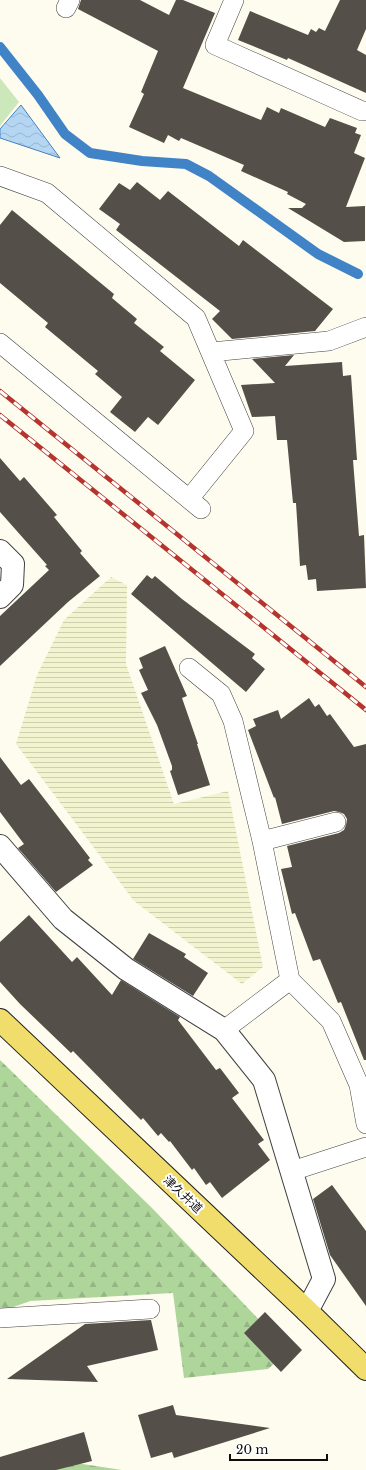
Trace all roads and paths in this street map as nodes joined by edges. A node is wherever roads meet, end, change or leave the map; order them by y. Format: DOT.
graph roads {
  1 [pos="234,0"];
  2 [pos="366,111"];
  3 [pos="0,176"];
  4 [pos="366,327"];
  5 [pos="0,343"];
  6 [pos="211,352"];
  7 [pos="0,551"];
  8 [pos="0,597"];
  9 [pos="189,668"];
  10 [pos="336,822"];
  11 [pos="262,841"];
  12 [pos="0,846"];
  13 [pos="290,980"];
  14 [pos="0,1020"];
  15 [pos="224,1030"];
  16 [pos="366,1124"];
  17 [pos="366,1147"];
  18 [pos="292,1171"];
  19 [pos="150,1309"];
  20 [pos="307,1311"];
  21 [pos="0,1318"];
  22 [pos="366,1369"];
  1 -- 2 [label="lane"];
  3 -- 6 [label="lane"];
  4 -- 6 [label="lane"];
  5 -- 6 [label="lane"];
  7 -- 8 [label="street"];
  9 -- 11 [label="lane"];
  10 -- 11 [label="lane"];
  11 -- 13 [label="lane"];
  12 -- 15 [label="street"];
  13 -- 15 [label="lane"];
  13 -- 16 [label="lane"];
  14 -- 20 [label="main road, 津久井道"];
  15 -- 18 [label="street"];
  17 -- 18 [label="lane"];
  18 -- 20 [label="street"];
  19 -- 21 [label="lane"];
  20 -- 22 [label="main road, 津久井道"];
}
